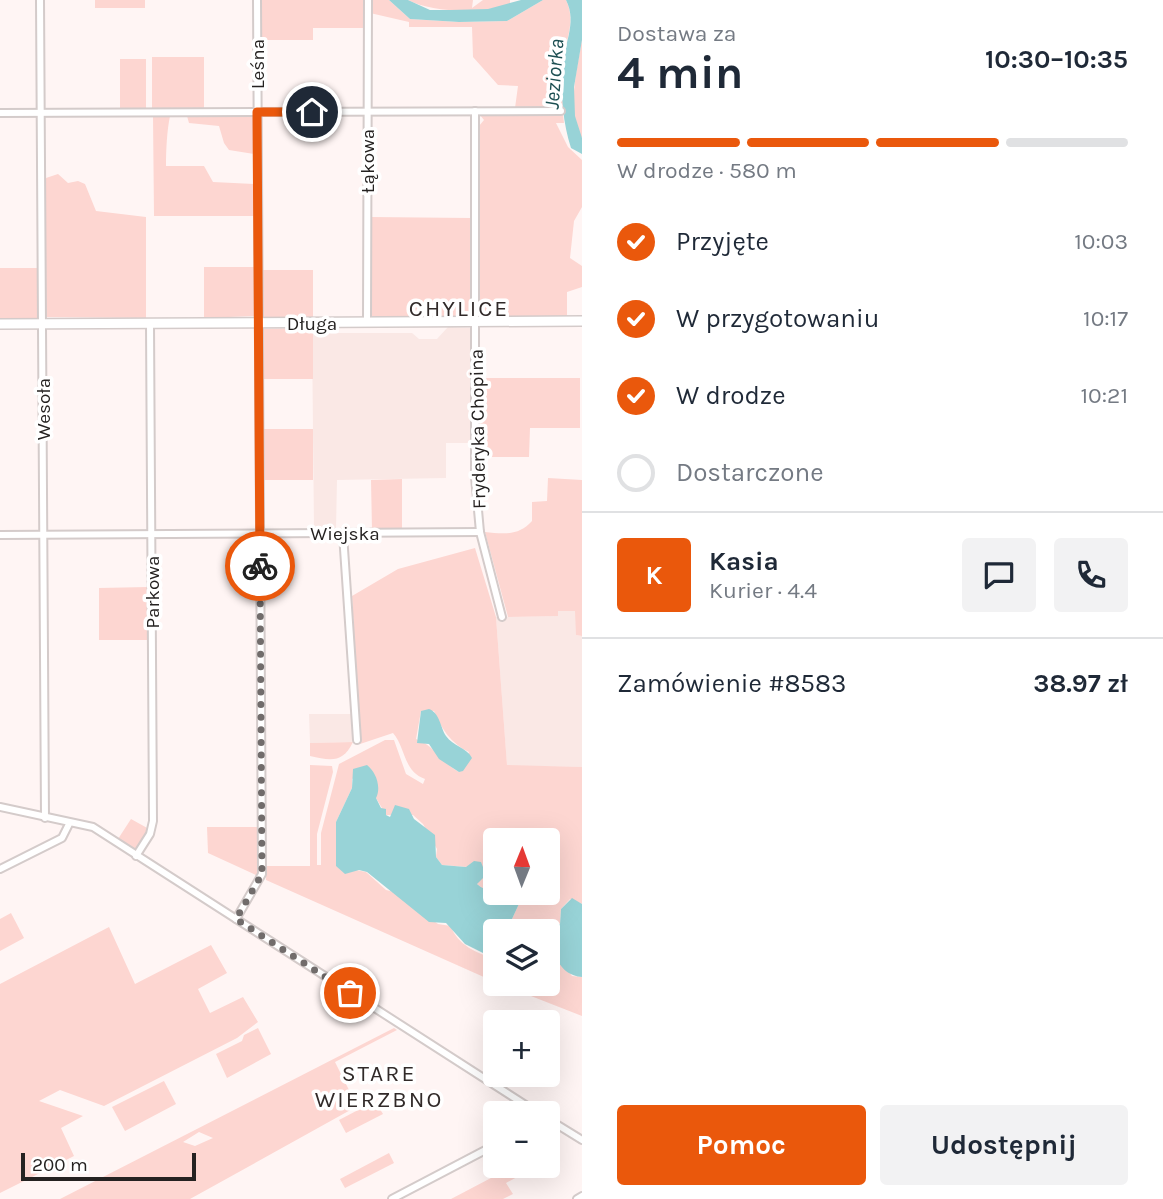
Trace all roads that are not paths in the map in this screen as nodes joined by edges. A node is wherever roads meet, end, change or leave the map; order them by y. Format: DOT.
graph roads {
  1 [pos="40,0"];
  2 [pos="257,0"];
  3 [pos="368,0"];
  4 [pos="475,111"];
  5 [pos="561,111"];
  6 [pos="257,112"];
  7 [pos="367,112"];
  8 [pos="0,113"];
  9 [pos="41,113"];
  10 [pos="582,321"];
  11 [pos="367,322"];
  12 [pos="475,322"];
  13 [pos="259,323"];
  14 [pos="0,324"];
  15 [pos="43,324"];
  16 [pos="150,324"];
  17 [pos="480,532"];
  18 [pos="152,534"];
  19 [pos="260,534"];
  20 [pos="343,534"];
  21 [pos="0,535"];
  22 [pos="43,535"];
  23 [pos="502,617"];
  24 [pos="357,740"];
  25 [pos="0,807"];
  26 [pos="45,818"];
  27 [pos="69,824"];
  28 [pos="136,856"];
  29 [pos="0,869"];
  30 [pos="236,919"];
  31 [pos="519,1101"];
  32 [pos="560,1126"];
  33 [pos="582,1140"];
  34 [pos="483,1151"];
  35 [pos="582,1196"];
  36 [pos="392,1199"];
  37 [pos="576,1199"];
  1 -- 9 [label="street, Wesoła"];
  2 -- 6 [label="street, Leśna"];
  3 -- 7 [label="street, Łąkowa"];
  4 -- 5 [label="street"];
  4 -- 7 [label="street"];
  4 -- 12 [label="street, Fryderyka Chopina"];
  6 -- 7 [label="street"];
  6 -- 9 [label="street"];
  6 -- 13 [label="street, Leśna"];
  7 -- 11 [label="street, Łąkowa"];
  8 -- 9 [label="street"];
  9 -- 15 [label="street, Wesoła"];
  10 -- 12 [label="street, Długa"];
  11 -- 12 [label="street, Długa"];
  11 -- 13 [label="street, Długa"];
  12 -- 17 [label="street, Fryderyka Chopina"];
  13 -- 16 [label="street, Długa"];
  13 -- 19 [label="street, Leśna"];
  14 -- 15 [label="street, Długa"];
  15 -- 16 [label="street, Długa"];
  15 -- 22 [label="street, Wesoła"];
  16 -- 18 [label="street, Parkowa"];
  17 -- 20 [label="street, Wiejska"];
  17 -- 23 [label="street, Fryderyka Chopina"];
  18 -- 19 [label="street, Wiejska"];
  18 -- 22 [label="street, Wiejska"];
  18 -- 28 [label="street, Parkowa"];
  19 -- 20 [label="street, Wiejska"];
  19 -- 30 [label="street, Leśna"];
  20 -- 24 [label="street"];
  21 -- 22 [label="street, Wiejska"];
  22 -- 26 [label="street, Wesoła"];
  25 -- 26 [label="street"];
  26 -- 27 [label="street"];
  27 -- 28 [label="street"];
  27 -- 29 [label="street"];
  28 -- 30 [label="street"];
  30 -- 31 [label="street"];
  32 -- 33 [label="street"];
  34 -- 36 [label="street"];
  35 -- 37 [label="street"];
}
